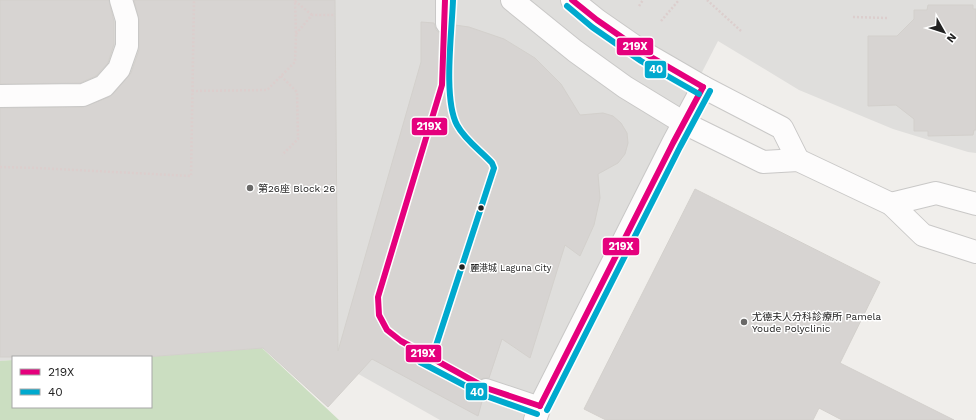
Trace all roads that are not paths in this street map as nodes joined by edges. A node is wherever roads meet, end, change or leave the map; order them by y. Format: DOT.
graph roads {
  1 [pos="121,0"];
  2 [pos="445,0"];
  3 [pos="512,0"];
  4 [pos="572,0"];
  5 [pos="445,24"];
  6 [pos="703,87"];
  7 [pos="0,96"];
  8 [pos="684,123"];
  9 [pos="798,160"];
  10 [pos="891,204"];
  11 [pos="976,204"];
  12 [pos="976,252"];
  13 [pos="486,388"];
  14 [pos="538,413"];
  1 -- 7 [label="street"];
  2 -- 5 [label="lane"];
  3 -- 8 [label="street"];
  4 -- 6 [label="street"];
  6 -- 8 [label="street"];
  6 -- 9 [label="street"];
  8 -- 9 [label="street"];
  8 -- 14 [label="street"];
  9 -- 10 [label="street"];
  10 -- 11 [label="street"];
  10 -- 12 [label="street"];
  13 -- 14 [label="lane"];
}
